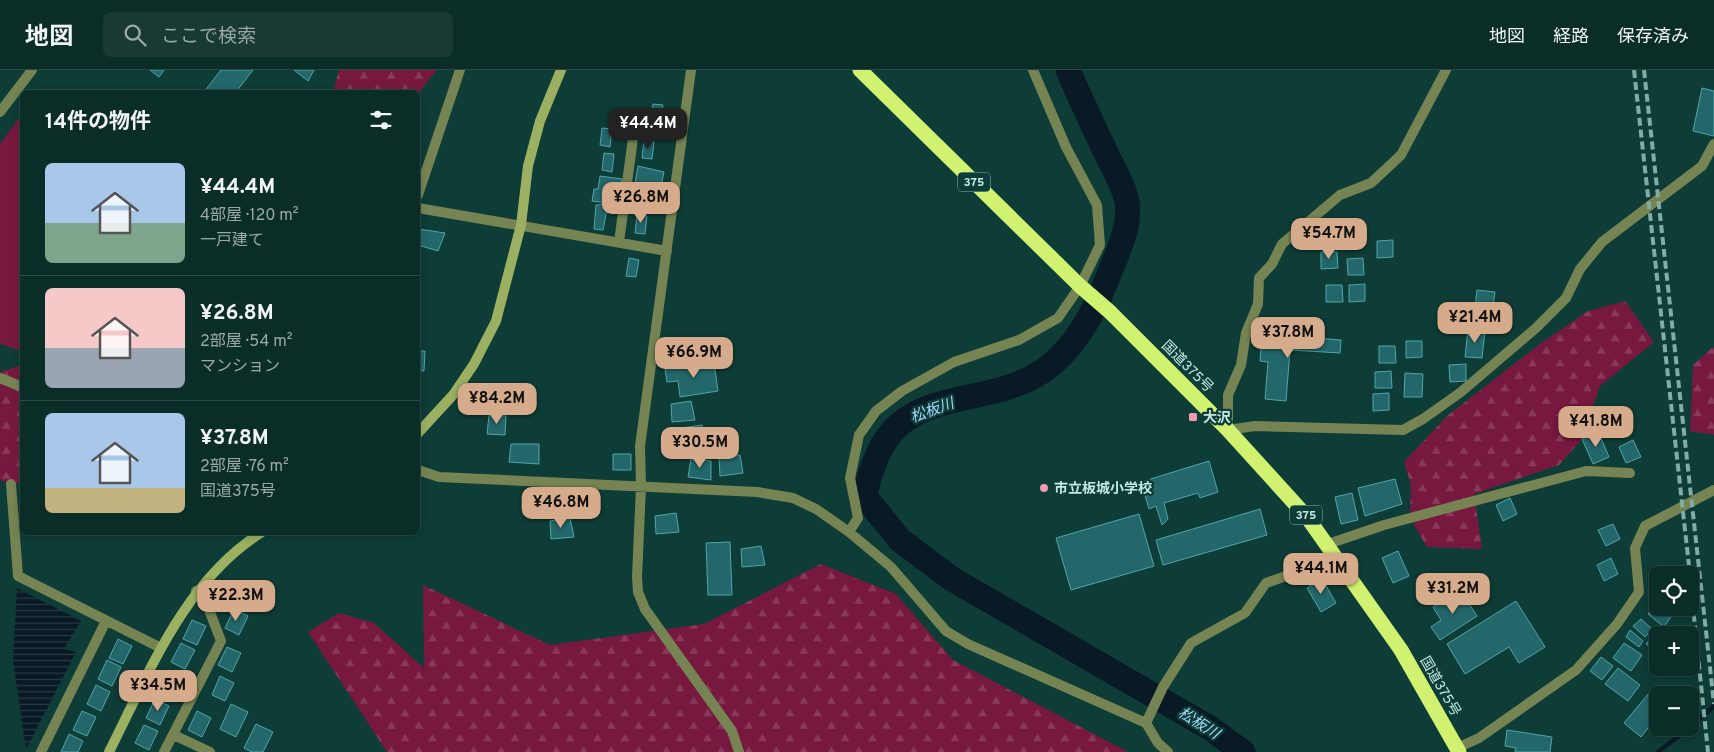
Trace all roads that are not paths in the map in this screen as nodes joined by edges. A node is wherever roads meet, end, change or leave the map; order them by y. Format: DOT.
graph roads {
  1 [pos="32,70"];
  2 [pos="460,70"];
  3 [pos="561,70"];
  4 [pos="691,70"];
  5 [pos="860,70"];
  6 [pos="1033,70"];
  7 [pos="1446,70"];
  8 [pos="0,112"];
  9 [pos="682,136"];
  10 [pos="1714,144"];
  11 [pos="420,189"];
  12 [pos="420,208"];
  13 [pos="521,225"];
  14 [pos="619,242"];
  15 [pos="667,251"];
  16 [pos="1085,290"];
  17 [pos="0,378"];
  18 [pos="20,386"];
  19 [pos="1228,430"];
  20 [pos="420,431"];
  21 [pos="420,471"];
  22 [pos="1630,473"];
  23 [pos="10,484"];
  24 [pos="641,487"];
  25 [pos="1714,490"];
  26 [pos="849,532"];
  27 [pos="257,535"];
  28 [pos="1328,544"];
  29 [pos="1337,558"];
  30 [pos="196,591"];
  31 [pos="106,622"];
  32 [pos="161,648"];
  33 [pos="1146,722"];
  34 [pos="174,735"];
  35 [pos="1458,750"];
  36 [pos="41,752"];
  37 [pos="109,752"];
  38 [pos="164,752"];
  39 [pos="210,752"];
  40 [pos="739,752"];
  41 [pos="1168,752"];
  1 -- 8 [label="street"];
  2 -- 11 [label="street"];
  3 -- 13 [label="street"];
  4 -- 9 [label="street"];
  5 -- 16 [label="highway, 国道375号 / 375"];
  6 -- 16 [label="street"];
  7 -- 19 [label="street"];
  9 -- 14 [label="street"];
  9 -- 15 [label="street"];
  10 -- 19 [label="street"];
  12 -- 13 [label="street"];
  13 -- 14 [label="street"];
  13 -- 20 [label="street"];
  14 -- 15 [label="street"];
  15 -- 24 [label="street"];
  16 -- 19 [label="highway, 国道375号 / 375"];
  16 -- 26 [label="street"];
  17 -- 18 [label="street"];
  19 -- 28 [label="highway, 国道375号 / 375"];
  21 -- 24 [label="street"];
  22 -- 28 [label="street"];
  23 -- 31 [label="street"];
  24 -- 26 [label="street"];
  24 -- 40 [label="street"];
  25 -- 35 [label="street"];
  26 -- 33 [label="street"];
  27 -- 30 [label="street"];
  28 -- 29 [label="highway, 国道375号 / 375"];
  29 -- 33 [label="street"];
  29 -- 35 [label="highway, 国道375号 / 375"];
  30 -- 32 [label="street"];
  30 -- 34 [label="street"];
  31 -- 32 [label="street"];
  31 -- 36 [label="street"];
  32 -- 37 [label="street"];
  33 -- 41 [label="street"];
  34 -- 38 [label="street"];
  34 -- 39 [label="street"];
}
